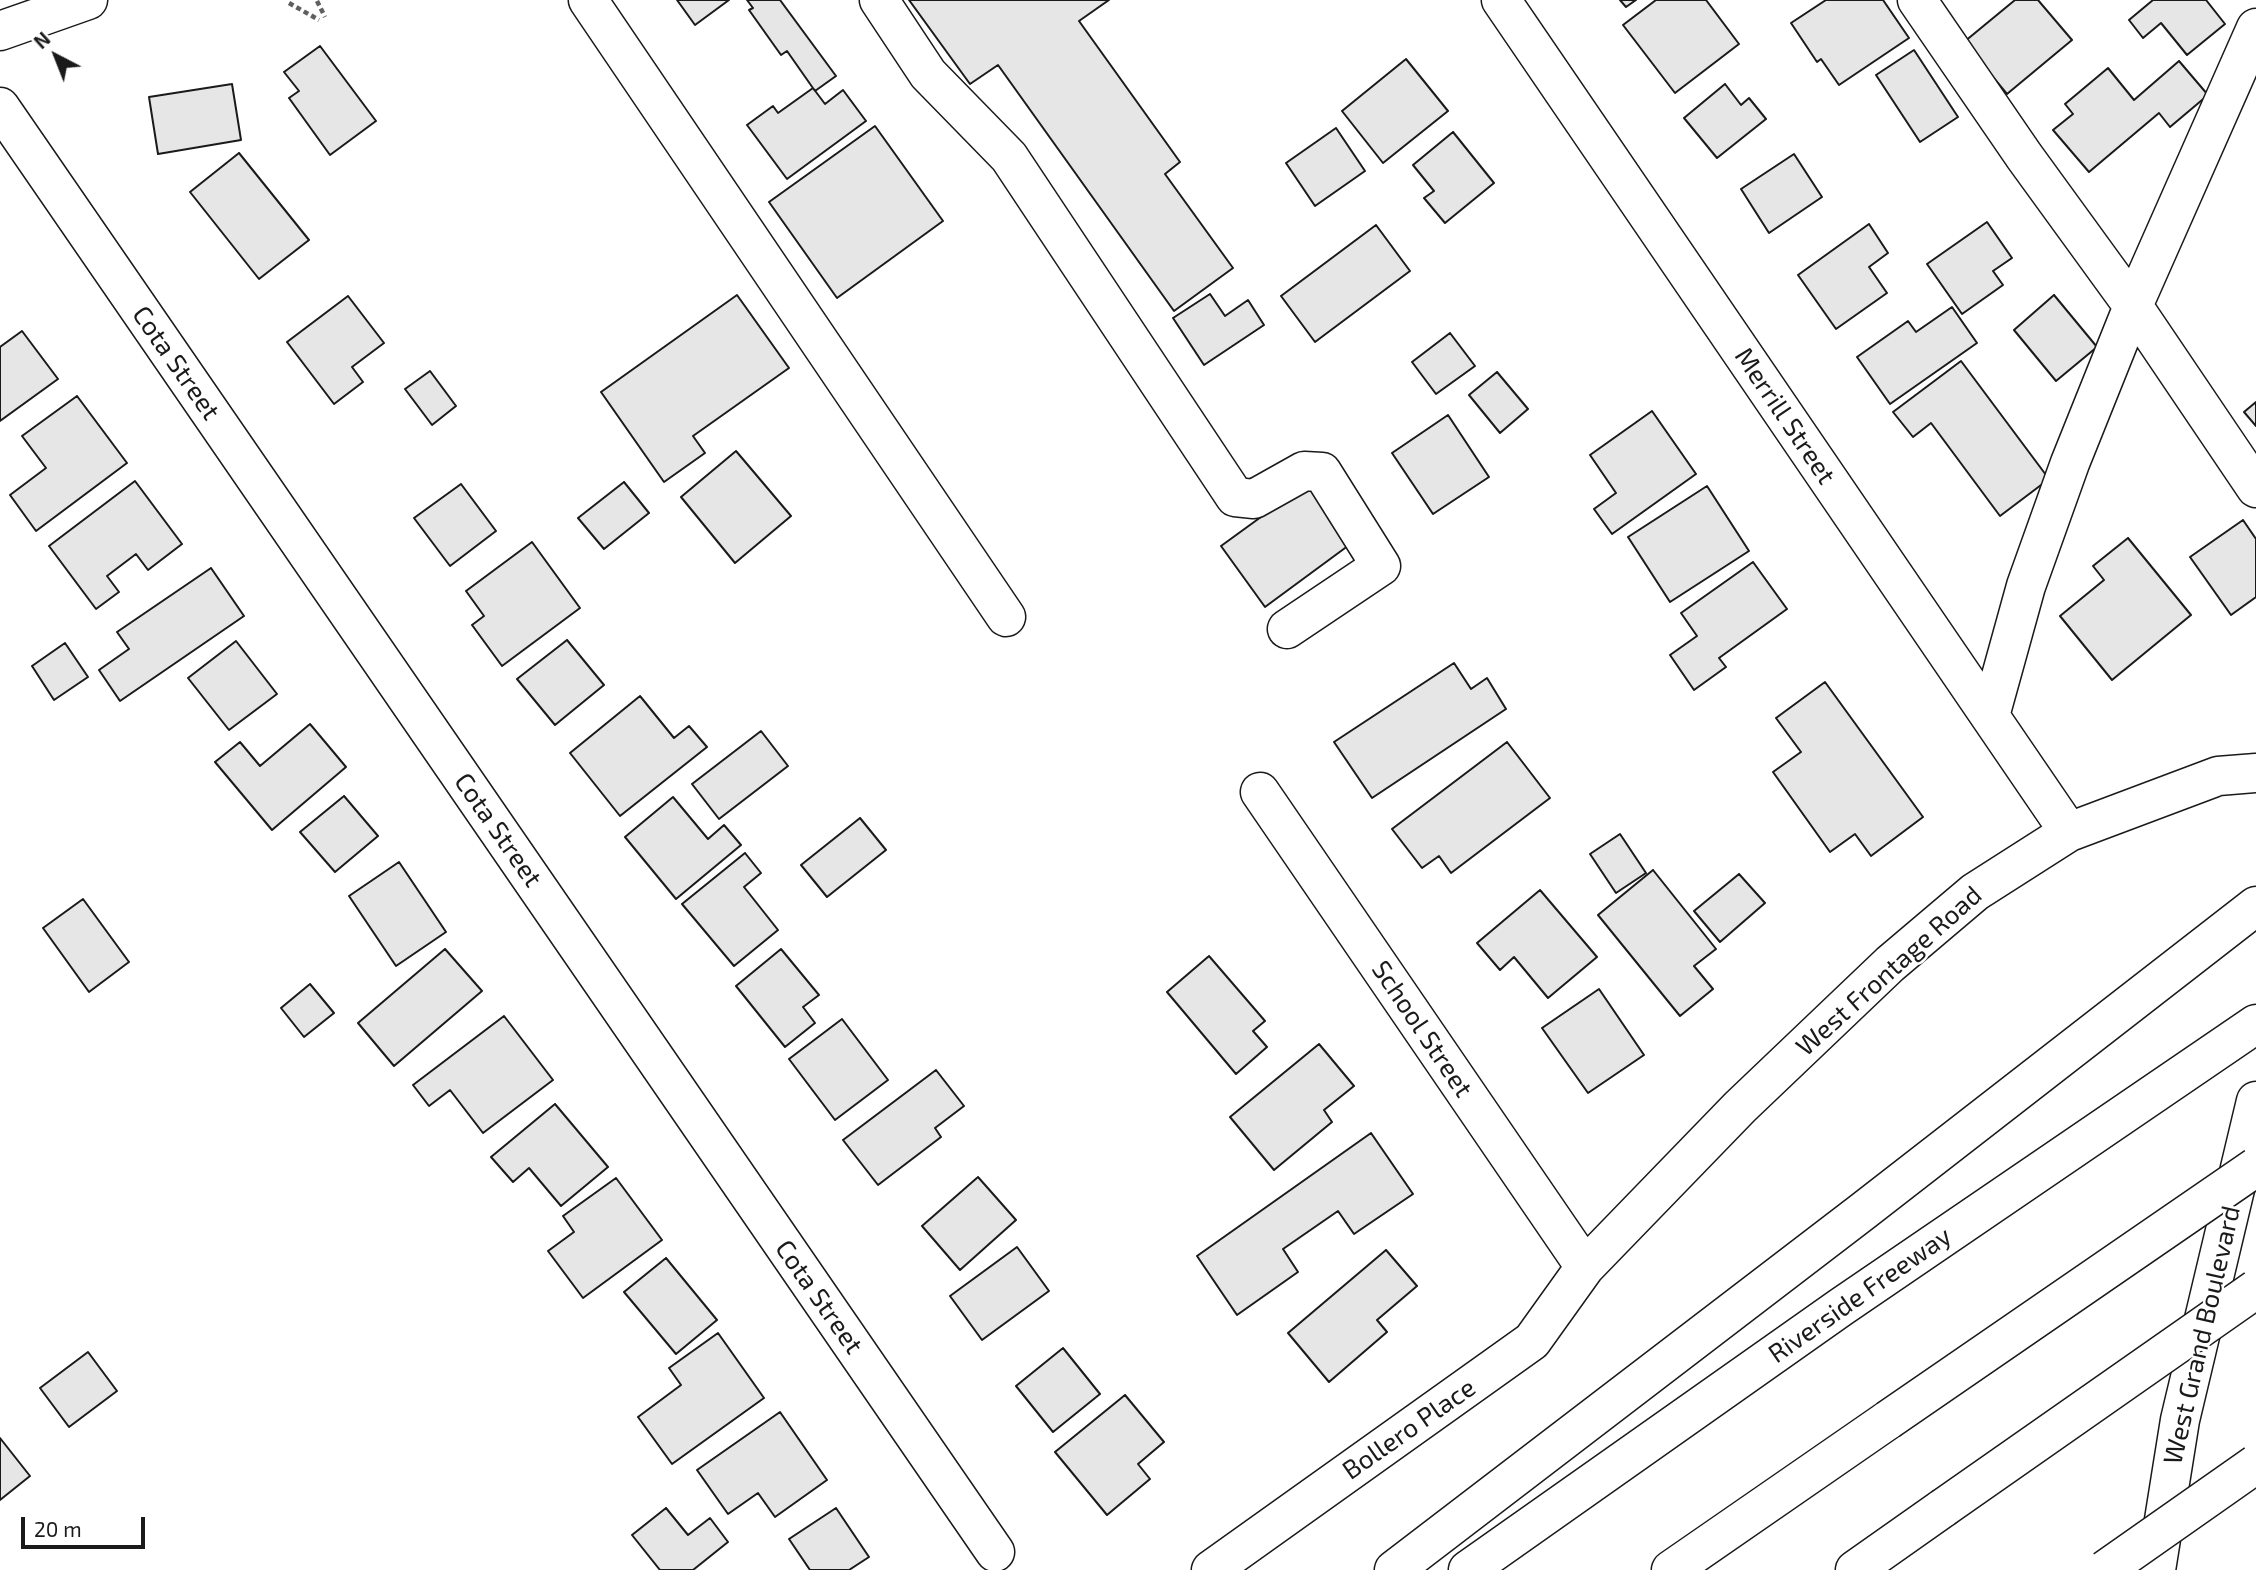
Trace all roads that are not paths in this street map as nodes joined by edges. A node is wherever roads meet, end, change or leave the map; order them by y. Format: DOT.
graph roads {
  1 [pos="88,0"];
  2 [pos="588,0"];
  3 [pos="879,0"];
  4 [pos="1501,0"];
  5 [pos="1917,0"];
  6 [pos="2256,28"];
  7 [pos="0,30"];
  8 [pos="0,107"];
  9 [pos="2133,306"];
  10 [pos="2256,488"];
  11 [pos="1006,617"];
  12 [pos="1287,629"];
  13 [pos="1990,716"];
  14 [pos="2256,773"];
  15 [pos="1260,792"];
  16 [pos="2069,832"];
  17 [pos="2256,906"];
  18 [pos="2256,1024"];
  19 [pos="2256,1101"];
  20 [pos="2256,1167"];
  21 [pos="1584,1267"];
  22 [pos="2256,1289"];
  23 [pos="2256,1464"];
  24 [pos="995,1552"];
  25 [pos="1211,1570"];
  26 [pos="1394,1570"];
  27 [pos="1468,1570"];
  28 [pos="1671,1570"];
  29 [pos="1855,1570"];
  30 [pos="2105,1570"];
  31 [pos="2155,1570"];
  1 -- 7 [label="main road"];
  2 -- 11 [label="main road"];
  3 -- 12 [label="main road"];
  4 -- 13 [label="main road, Merrill Street"];
  5 -- 9 [label="main road"];
  6 -- 9 [label="main road"];
  8 -- 24 [label="main road, Cota Street"];
  9 -- 10 [label="main road"];
  9 -- 13 [label="main road"];
  13 -- 16 [label="main road, Merrill Street"];
  14 -- 16 [label="main road, West Frontage Road"];
  15 -- 21 [label="main road, School Street"];
  16 -- 21 [label="main road, West Frontage Road"];
  17 -- 26 [label="main road"];
  18 -- 27 [label="main road, Riverside Freeway"];
  19 -- 31 [label="main road, West Grand Boulevard"];
  20 -- 28 [label="main road, bridge"];
  21 -- 25 [label="main road, Bollero Place"];
  22 -- 29 [label="main road, bridge"];
  23 -- 30 [label="main road, bridge"];
}
